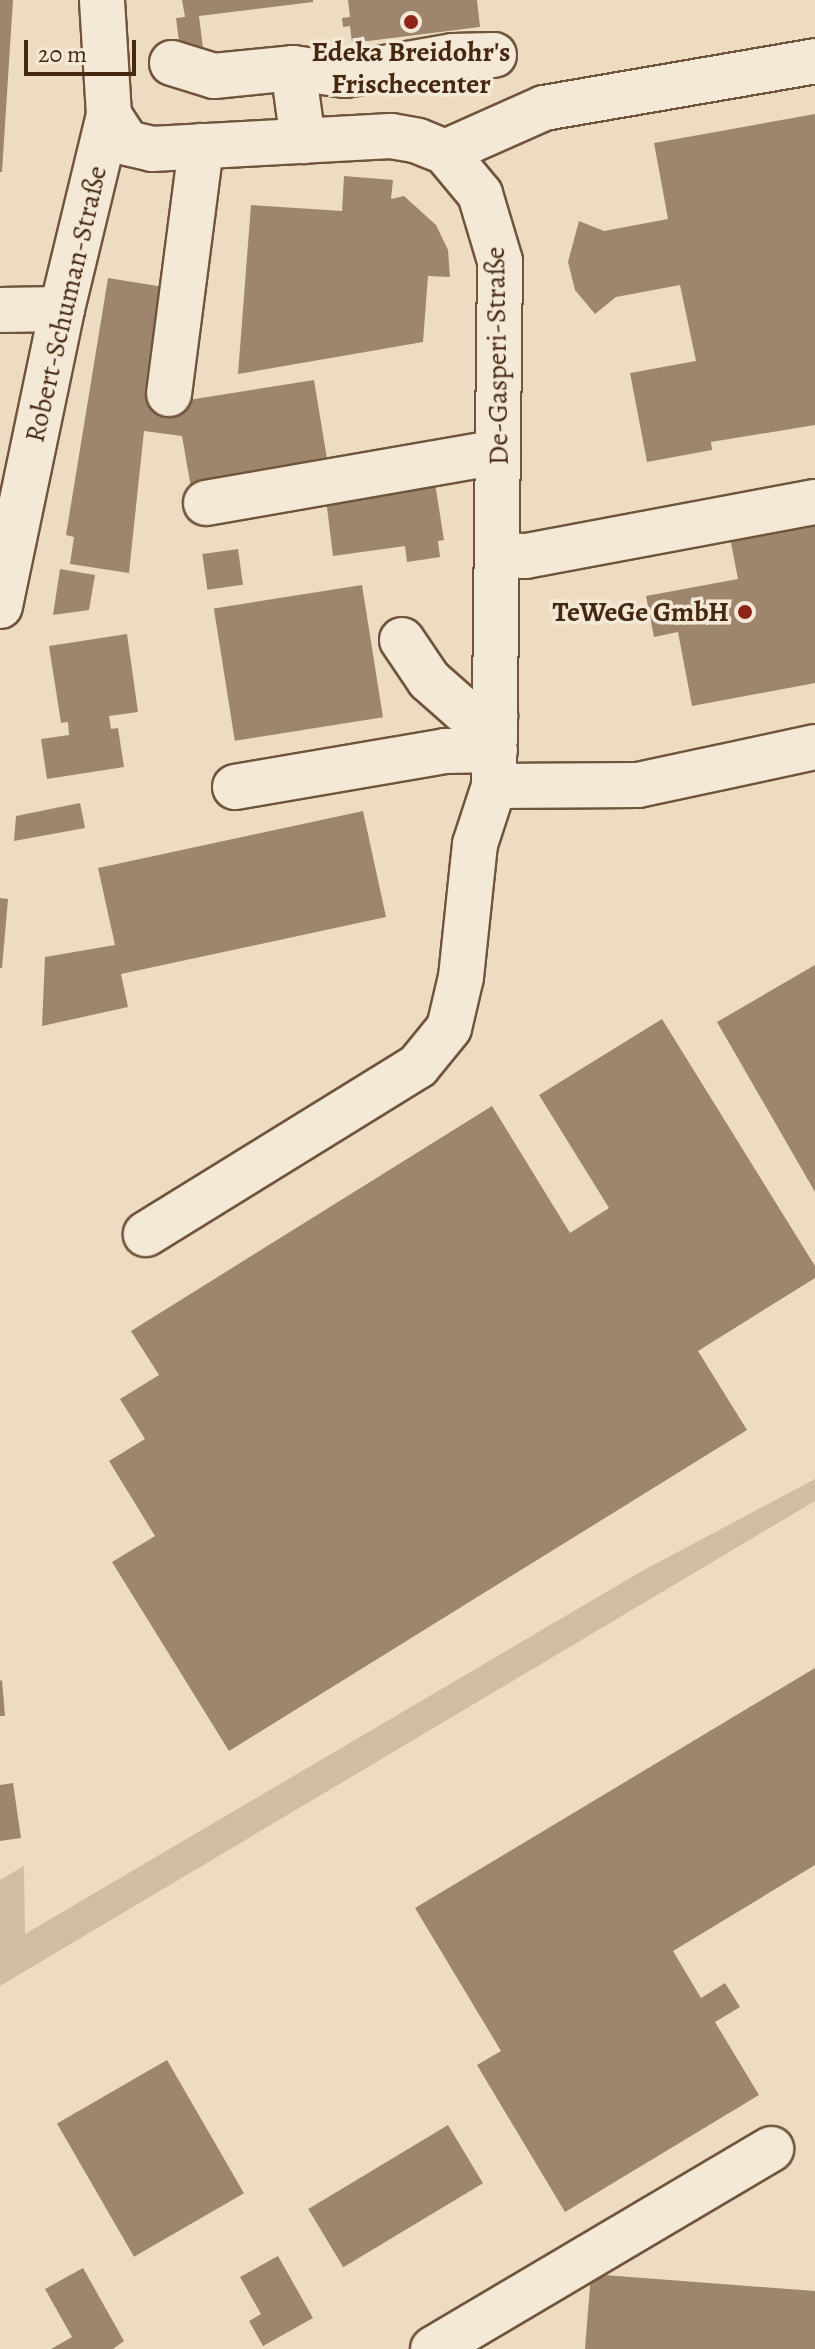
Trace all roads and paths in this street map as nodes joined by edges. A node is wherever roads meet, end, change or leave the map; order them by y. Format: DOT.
graph roads {
  1 [pos="102,0"];
  2 [pos="494,55"];
  3 [pos="815,61"];
  4 [pos="172,63"];
  5 [pos="293,68"];
  6 [pos="109,115"];
  7 [pos="303,141"];
  8 [pos="201,146"];
  9 [pos="445,152"];
  10 [pos="62,309"];
  11 [pos="0,310"];
  12 [pos="169,394"];
  13 [pos="498,452"];
  14 [pos="14,473"];
  15 [pos="815,502"];
  16 [pos="206,503"];
  17 [pos="498,555"];
  18 [pos="0,606"];
  19 [pos="402,640"];
  20 [pos="815,747"];
  21 [pos="494,751"];
  22 [pos="235,787"];
  23 [pos="146,1234"];
  24 [pos="771,2149"];
  25 [pos="433,2349"];
  1 -- 6 [label="street, Robert-Schuman-Straße"];
  2 -- 5 [label="street"];
  3 -- 9 [label="street"];
  4 -- 5 [label="street"];
  5 -- 7 [label="street"];
  6 -- 8 [label="street"];
  6 -- 10 [label="street, Robert-Schuman-Straße"];
  7 -- 8 [label="street"];
  7 -- 9 [label="street"];
  8 -- 12 [label="street"];
  9 -- 13 [label="street, De-Gasperi-Straße"];
  10 -- 11 [label="street"];
  10 -- 14 [label="street, Robert-Schuman-Straße"];
  13 -- 16 [label="street"];
  13 -- 17 [label="street, De-Gasperi-Straße"];
  14 -- 18 [label="street, Robert-Schuman-Straße"];
  15 -- 17 [label="street"];
  17 -- 21 [label="street, De-Gasperi-Straße"];
  19 -- 21 [label="street"];
  20 -- 21 [label="street"];
  21 -- 22 [label="street"];
  21 -- 23 [label="street, De-Gasperi-Straße"];
  24 -- 25 [label="street"];
}
